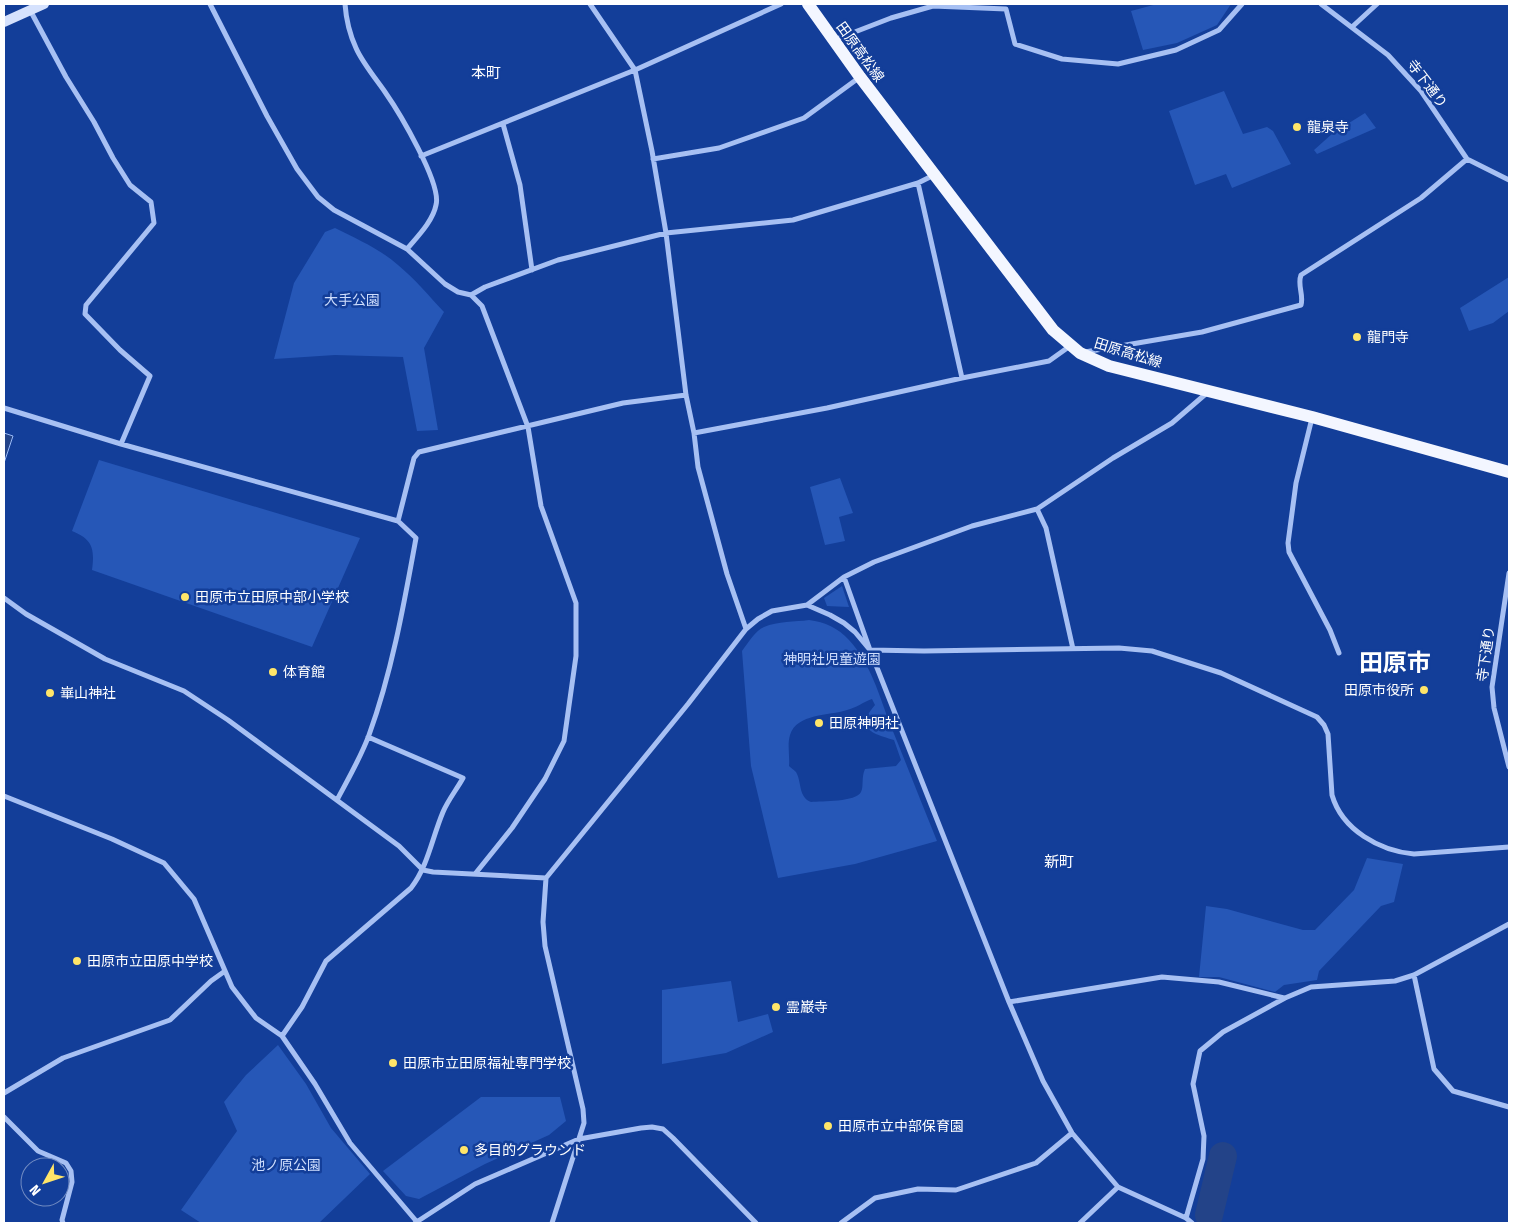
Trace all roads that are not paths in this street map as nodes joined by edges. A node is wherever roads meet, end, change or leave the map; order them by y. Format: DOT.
graph roads {
  1 [pos="44,4"];
  2 [pos="210,4"];
  3 [pos="345,4"];
  4 [pos="590,4"];
  5 [pos="780,4"];
  6 [pos="808,4"];
  7 [pos="1242,4"];
  8 [pos="1321,4"];
  9 [pos="1376,4"];
  10 [pos="925,6"];
  11 [pos="1005,6"];
  12 [pos="30,10"];
  13 [pos="4,22"];
  14 [pos="1352,27"];
  15 [pos="833,41"];
  16 [pos="635,70"];
  17 [pos="860,77"];
  18 [pos="502,124"];
  19 [pos="421,156"];
  20 [pos="653,159"];
  21 [pos="1467,159"];
  22 [pos="934,175"];
  23 [pos="1509,180"];
  24 [pos="918,182"];
  25 [pos="666,233"];
  26 [pos="407,249"];
  27 [pos="532,270"];
  28 [pos="470,295"];
  29 [pos="1075,350"];
  30 [pos="962,378"];
  31 [pos="1209,391"];
  32 [pos="686,395"];
  33 [pos="4,408"];
  34 [pos="1312,417"];
  35 [pos="528,426"];
  36 [pos="694,433"];
  37 [pos="121,444"];
  38 [pos="1509,472"];
  39 [pos="1037,509"];
  40 [pos="398,520"];
  41 [pos="1509,573"];
  42 [pos="844,577"];
  43 [pos="4,598"];
  44 [pos="806,605"];
  45 [pos="746,629"];
  46 [pos="1073,649"];
  47 [pos="870,650"];
  48 [pos="1339,653"];
  49 [pos="368,736"];
  50 [pos="1509,767"];
  51 [pos="4,796"];
  52 [pos="337,800"];
  53 [pos="1509,847"];
  54 [pos="423,870"];
  55 [pos="475,874"];
  56 [pos="546,878"];
  57 [pos="1509,924"];
  58 [pos="225,971"];
  59 [pos="1414,974"];
  60 [pos="1285,998"];
  61 [pos="1009,1002"];
  62 [pos="282,1036"];
  63 [pos="4,1093"];
  64 [pos="1509,1107"];
  65 [pos="4,1117"];
  66 [pos="1072,1133"];
  67 [pos="579,1139"];
  68 [pos="1118,1187"];
  69 [pos="1186,1218"];
  70 [pos="63,1223"];
  71 [pos="416,1223"];
  72 [pos="552,1223"];
  73 [pos="756,1223"];
  74 [pos="841,1223"];
  75 [pos="1080,1223"];
  76 [pos="1192,1223"];
  1 -- 12 [label="street"];
  2 -- 26 [label="street"];
  3 -- 19 [label="street"];
  4 -- 16 [label="street"];
  5 -- 16 [label="street"];
  6 -- 15 [label="main road, 田原高松線"];
  7 -- 11 [label="street"];
  8 -- 14 [label="street, 寺下通り"];
  9 -- 14 [label="street"];
  10 -- 11 [label="street"];
  10 -- 15 [label="street"];
  12 -- 13 [label="street"];
  12 -- 37 [label="street"];
  14 -- 21 [label="street, 寺下通り"];
  15 -- 17 [label="main road, 田原高松線"];
  16 -- 18 [label="street"];
  16 -- 20 [label="street"];
  17 -- 20 [label="street"];
  17 -- 22 [label="main road, 田原高松線"];
  18 -- 19 [label="street"];
  18 -- 27 [label="street"];
  19 -- 26 [label="street"];
  20 -- 25 [label="street"];
  21 -- 23 [label="street, 寺下通り"];
  21 -- 29 [label="street"];
  22 -- 24 [label="street"];
  22 -- 29 [label="main road, 田原高松線"];
  24 -- 25 [label="street"];
  24 -- 30 [label="street"];
  25 -- 27 [label="street"];
  25 -- 32 [label="street"];
  26 -- 28 [label="street"];
  27 -- 28 [label="street"];
  28 -- 35 [label="street"];
  29 -- 30 [label="street"];
  29 -- 31 [label="main road, 田原高松線"];
  30 -- 36 [label="street"];
  31 -- 34 [label="main road, 田原高松線"];
  31 -- 39 [label="street"];
  32 -- 35 [label="street"];
  32 -- 36 [label="street"];
  33 -- 37 [label="street"];
  34 -- 38 [label="main road, 田原高松線"];
  34 -- 48 [label="street"];
  35 -- 40 [label="street"];
  35 -- 55 [label="street"];
  36 -- 45 [label="street"];
  37 -- 40 [label="street"];
  39 -- 42 [label="street"];
  39 -- 46 [label="street"];
  40 -- 49 [label="street"];
  41 -- 50 [label="street, 寺下通り"];
  42 -- 44 [label="street"];
  42 -- 47 [label="street"];
  43 -- 52 [label="street"];
  44 -- 45 [label="street"];
  44 -- 47 [label="street"];
  45 -- 56 [label="street"];
  46 -- 47 [label="street"];
  46 -- 53 [label="street"];
  47 -- 61 [label="street"];
  49 -- 52 [label="street"];
  49 -- 54 [label="street"];
  51 -- 58 [label="street"];
  52 -- 54 [label="street"];
  54 -- 55 [label="street"];
  54 -- 62 [label="street"];
  55 -- 56 [label="street"];
  56 -- 67 [label="street"];
  57 -- 59 [label="street"];
  58 -- 62 [label="street"];
  58 -- 63 [label="street"];
  59 -- 60 [label="street"];
  59 -- 64 [label="street"];
  60 -- 61 [label="street"];
  60 -- 69 [label="street"];
  61 -- 66 [label="street"];
  62 -- 71 [label="street"];
  65 -- 70 [label="street"];
  66 -- 68 [label="street"];
  66 -- 74 [label="street"];
  67 -- 71 [label="street"];
  67 -- 72 [label="street"];
  67 -- 73 [label="street"];
  68 -- 69 [label="street"];
  68 -- 75 [label="street"];
  69 -- 76 [label="street"];
}
